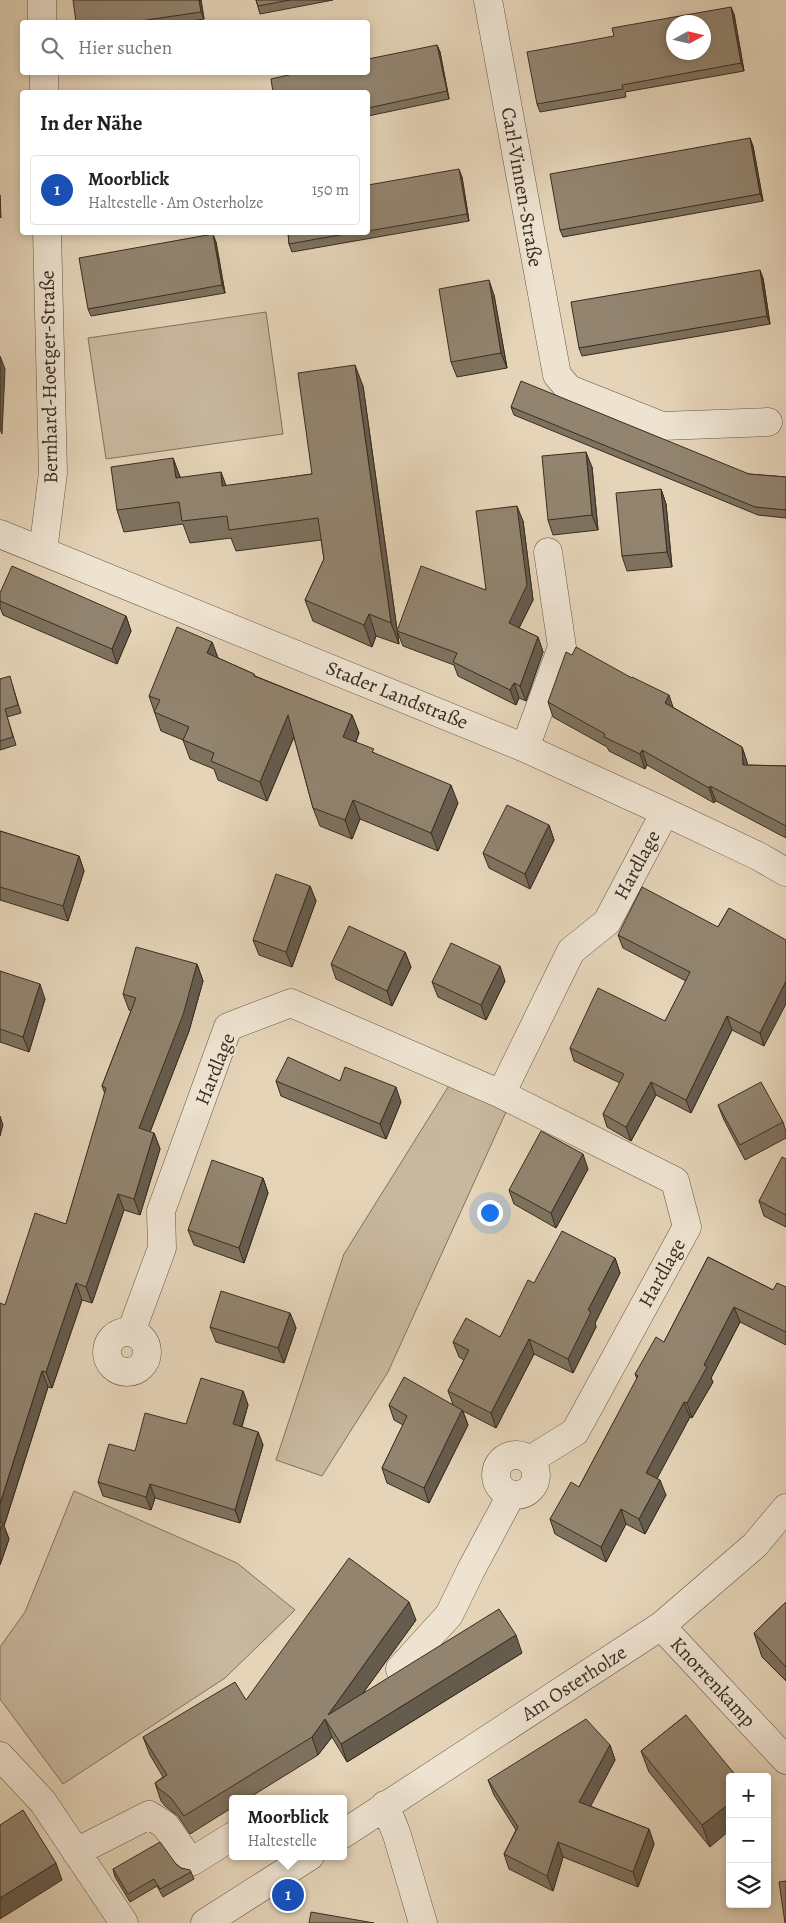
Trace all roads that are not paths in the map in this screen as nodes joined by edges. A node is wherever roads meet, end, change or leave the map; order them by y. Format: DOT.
graph roads {
  1 [pos="42,0"];
  2 [pos="488,0"];
  3 [pos="42,20"];
  4 [pos="44,75"];
  5 [pos="44,90"];
  6 [pos="47,235"];
  7 [pos="768,422"];
  8 [pos="0,534"];
  9 [pos="43,551"];
  10 [pos="548,552"];
  11 [pos="525,748"];
  12 [pos="665,812"];
  13 [pos="786,872"];
  14 [pos="501,1094"];
  15 [pos="132,1332"];
  16 [pos="786,1508"];
  17 [pos="662,1626"];
  18 [pos="400,1669"];
  19 [pos="0,1756"];
  20 [pos="786,1760"];
  21 [pos="385,1805"];
  22 [pos="347,1831"];
  23 [pos="229,1839"];
  24 [pos="76,1852"];
  25 [pos="304,1860"];
  26 [pos="124,1923"];
  27 [pos="205,1923"];
  28 [pos="423,1923"];
  1 -- 3 [label="street"];
  2 -- 7 [label="street, Carl-Vinnen-Straße"];
  4 -- 5 [label="street"];
  6 -- 9 [label="street, Bernhard-Hoetger-Straße"];
  8 -- 9 [label="street, Stader Landstraße"];
  9 -- 11 [label="street, Stader Landstraße"];
  10 -- 11 [label="street"];
  11 -- 12 [label="street, Stader Landstraße"];
  12 -- 13 [label="street, Stader Landstraße"];
  12 -- 14 [label="street, Hardlage"];
  14 -- 15 [label="street, Hardlage"];
  14 -- 18 [label="street, Hardlage"];
  16 -- 17 [label="street, Am Osterholze"];
  17 -- 20 [label="street, Knorrenkamp"];
  17 -- 21 [label="street, Am Osterholze"];
  19 -- 24 [label="street"];
  21 -- 22 [label="street, Am Osterholze"];
  21 -- 28 [label="street"];
  23 -- 24 [label="street"];
  24 -- 26 [label="street"];
  25 -- 27 [label="street"];
}
